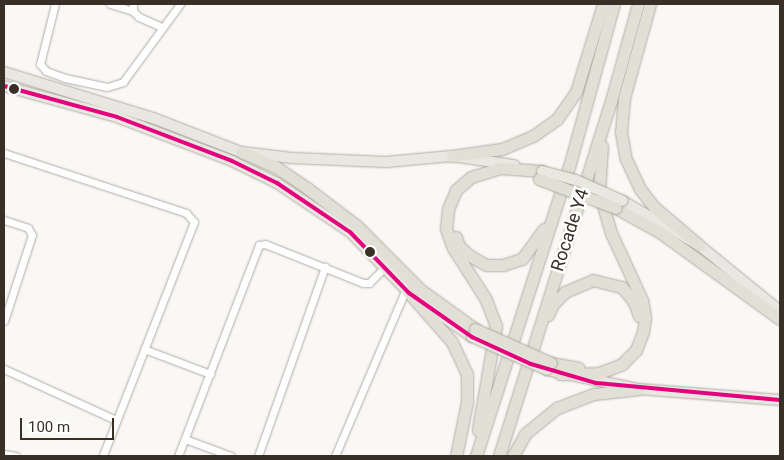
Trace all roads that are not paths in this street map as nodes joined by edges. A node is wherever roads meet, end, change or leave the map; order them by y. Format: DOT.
graph roads {
  1 [pos="55,4"];
  2 [pos="110,4"];
  3 [pos="180,4"];
  4 [pos="603,4"];
  5 [pos="614,4"];
  6 [pos="638,4"];
  7 [pos="650,4"];
  8 [pos="133,7"];
  9 [pos="161,27"];
  10 [pos="4,72"];
  11 [pos="4,86"];
  12 [pos="611,101"];
  13 [pos="241,152"];
  14 [pos="4,153"];
  15 [pos="452,156"];
  16 [pos="568,167"];
  17 [pos="540,175"];
  18 [pos="620,204"];
  19 [pos="4,220"];
  20 [pos="699,245"];
  21 [pos="386,266"];
  22 [pos="325,267"];
  23 [pos="407,291"];
  24 [pos="780,311"];
  25 [pos="780,319"];
  26 [pos="4,320"];
  27 [pos="474,333"];
  28 [pos="144,349"];
  29 [pos="549,366"];
  30 [pos="4,369"];
  31 [pos="526,370"];
  32 [pos="210,374"];
  33 [pos="560,374"];
  34 [pos="639,390"];
  35 [pos="780,400"];
  36 [pos="116,420"];
  37 [pos="185,440"];
  38 [pos="4,454"];
  39 [pos="16,456"];
  40 [pos="103,456"];
  41 [pos="178,456"];
  42 [pos="231,456"];
  43 [pos="258,456"];
  44 [pos="335,456"];
  45 [pos="456,456"];
  46 [pos="475,456"];
  47 [pos="499,456"];
  48 [pos="513,456"];
  1 -- 9 [label="street"];
  2 -- 8 [label="street"];
  3 -- 9 [label="street"];
  4 -- 15 [label="highway"];
  5 -- 16 [label="highway, Rocade Y4"];
  6 -- 12 [label="highway, Rocade Y4"];
  7 -- 20 [label="highway"];
  8 -- 9 [label="street"];
  10 -- 13 [label="main road"];
  11 -- 21 [label="main road"];
  12 -- 31 [label="highway, Rocade Y4"];
  12 -- 33 [label="highway"];
  13 -- 15 [label="main road"];
  13 -- 27 [label="highway"];
  14 -- 28 [label="street"];
  15 -- 17 [label="main road"];
  16 -- 17 [label="highway"];
  16 -- 46 [label="highway, Rocade Y4"];
  17 -- 18 [label="highway, bridge"];
  17 -- 46 [label="highway"];
  18 -- 20 [label="main road"];
  18 -- 25 [label="highway"];
  19 -- 26 [label="street"];
  20 -- 24 [label="main road"];
  21 -- 22 [label="street"];
  21 -- 23 [label="main road"];
  22 -- 32 [label="street"];
  22 -- 43 [label="street"];
  23 -- 27 [label="main road"];
  23 -- 44 [label="street"];
  23 -- 45 [label="highway"];
  27 -- 29 [label="highway, bridge"];
  28 -- 32 [label="street"];
  28 -- 36 [label="street"];
  29 -- 31 [label="highway"];
  29 -- 33 [label="main road"];
  30 -- 36 [label="street"];
  31 -- 47 [label="highway, Rocade Y4"];
  32 -- 37 [label="street"];
  33 -- 34 [label="main road"];
  34 -- 35 [label="main road"];
  34 -- 48 [label="highway"];
  36 -- 40 [label="street"];
  37 -- 41 [label="street"];
  37 -- 42 [label="street"];
  38 -- 39 [label="street"];
}
